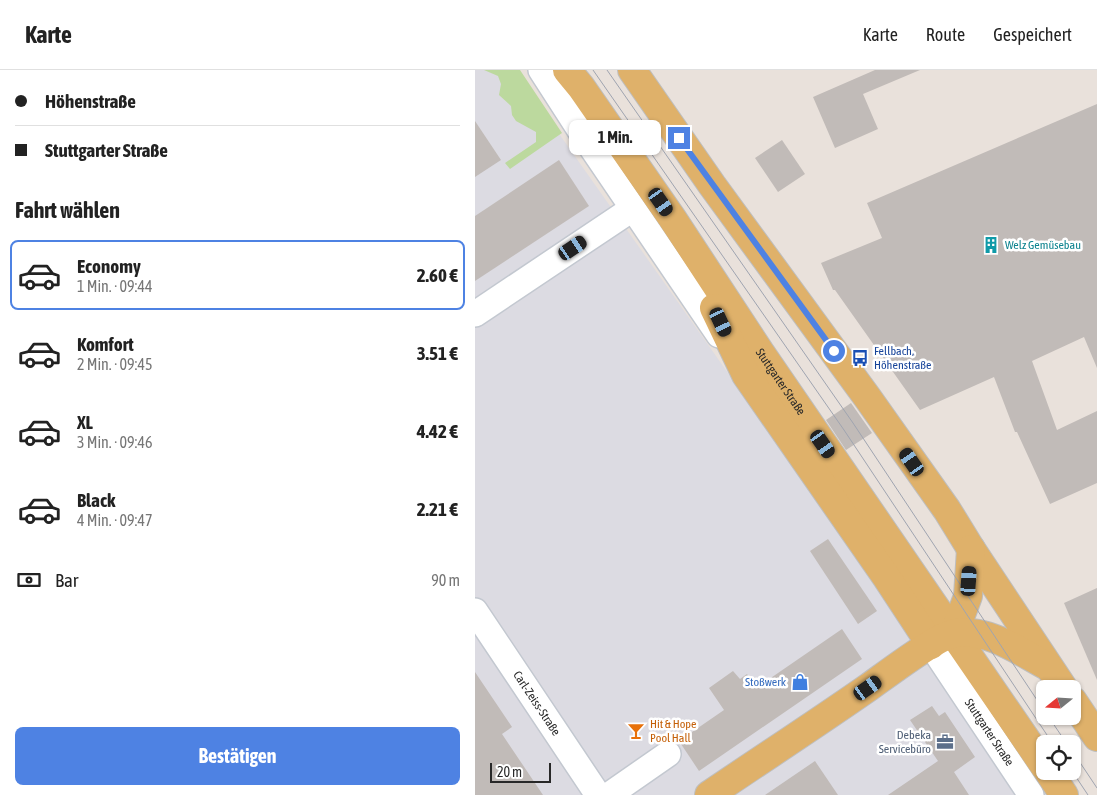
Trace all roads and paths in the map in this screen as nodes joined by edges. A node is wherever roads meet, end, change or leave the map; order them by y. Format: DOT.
graph roads {
  1 [pos="541,70"];
  2 [pos="567,70"];
  3 [pos="632,70"];
  4 [pos="633,209"];
  5 [pos="672,218"];
  6 [pos="475,314"];
  7 [pos="746,375"];
  8 [pos="971,550"];
  9 [pos="475,611"];
  10 [pos="942,639"];
  11 [pos="1057,678"];
  12 [pos="1081,713"];
  13 [pos="1097,737"];
  14 [pos="668,754"];
  15 [pos="1036,756"];
  16 [pos="1054,780"];
  17 [pos="598,795"];
  18 [pos="609,795"];
  19 [pos="709,795"];
  20 [pos="1031,795"];
  21 [pos="1064,795"];
  1 -- 4 [label="street, Stuttgarter Straße"];
  2 -- 5 [label="main road, Stuttgarter Straße"];
  3 -- 8 [label="main road"];
  4 -- 6 [label="street"];
  4 -- 7 [label="street, Stuttgarter Straße"];
  5 -- 7 [label="main road"];
  5 -- 10 [label="main road, Stuttgarter Straße"];
  7 -- 10 [label="main road"];
  8 -- 10 [label="main road"];
  8 -- 11 [label="main road"];
  9 -- 17 [label="street, Carl-Zeiss-Straße"];
  10 -- 11 [label="main road"];
  10 -- 15 [label="main road, Stuttgarter Straße"];
  10 -- 19 [label="main road"];
  10 -- 20 [label="street, Stuttgarter Straße"];
  12 -- 13 [label="main road"];
  14 -- 18 [label="street"];
  16 -- 21 [label="main road"];
}
